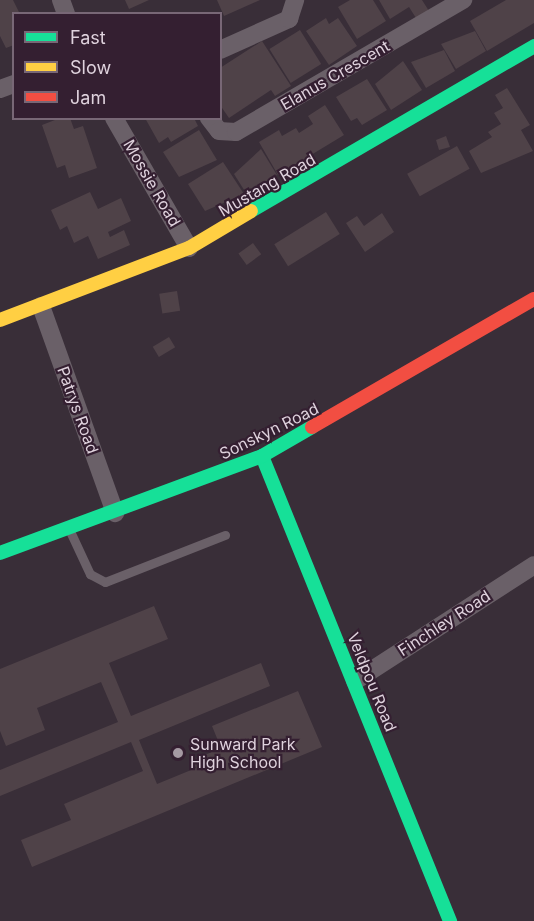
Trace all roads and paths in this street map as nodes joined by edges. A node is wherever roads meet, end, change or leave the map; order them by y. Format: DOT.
graph roads {
  1 [pos="295,0"];
  2 [pos="463,0"];
  3 [pos="534,46"];
  4 [pos="222,49"];
  5 [pos="117,120"];
  6 [pos="211,120"];
  7 [pos="189,248"];
  8 [pos="534,299"];
  9 [pos="41,306"];
  10 [pos="0,320"];
  11 [pos="262,456"];
  12 [pos="115,513"];
  13 [pos="69,529"];
  14 [pos="225,536"];
  15 [pos="0,553"];
  16 [pos="534,565"];
  17 [pos="355,681"];
  18 [pos="450,921"];
  1 -- 4 [label="street"];
  2 -- 6 [label="street, Elanus Crescent"];
  3 -- 7 [label="street, Mustang Road"];
  5 -- 7 [label="street, Mossie Road"];
  7 -- 9 [label="street, Mustang Road"];
  8 -- 11 [label="street, Sonskyn Road"];
  9 -- 10 [label="street, Mustang Road"];
  9 -- 12 [label="street, Patrys Road"];
  11 -- 12 [label="street, Sonskyn Road"];
  11 -- 17 [label="street, Veldpou Road"];
  12 -- 13 [label="street, Sonskyn Road"];
  13 -- 14 [label="lane"];
  13 -- 15 [label="street, Sonskyn Road"];
  16 -- 17 [label="street, Finchley Road"];
  17 -- 18 [label="street, Veldpou Road"];
}
